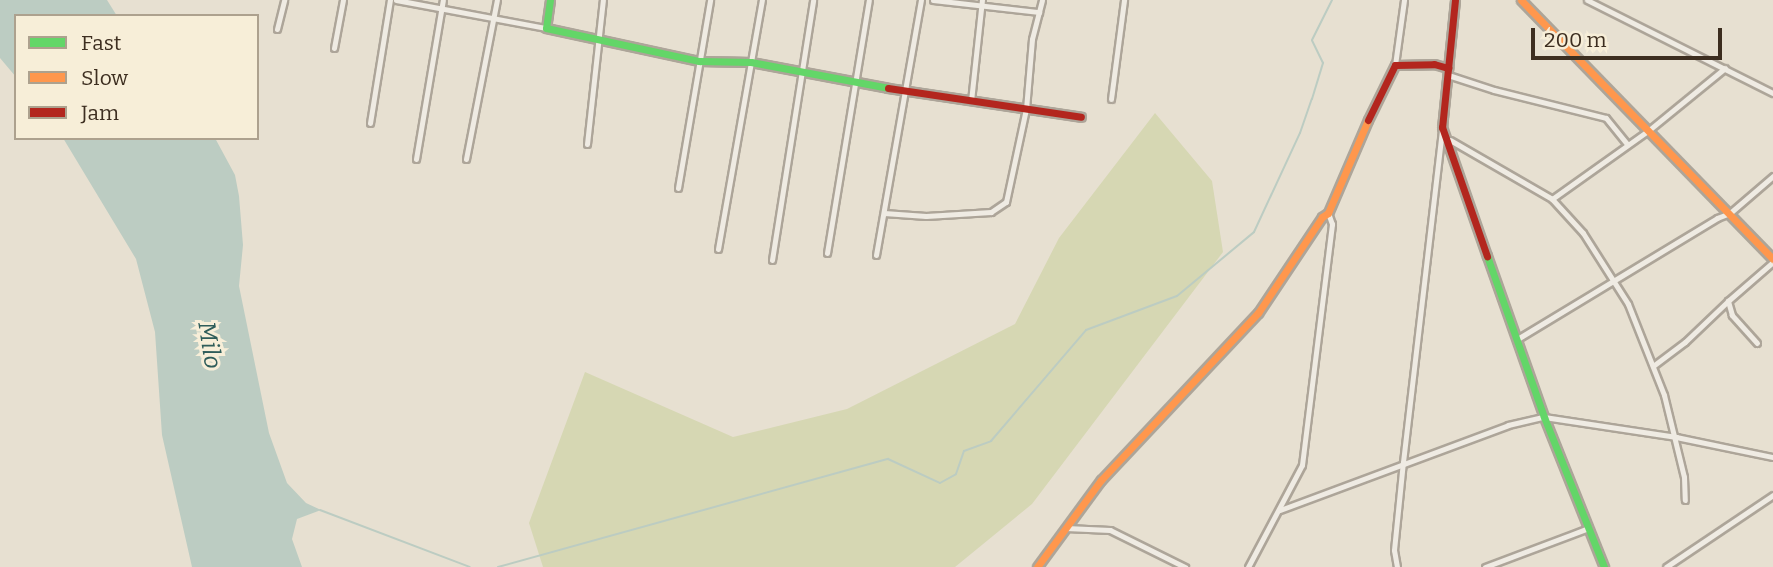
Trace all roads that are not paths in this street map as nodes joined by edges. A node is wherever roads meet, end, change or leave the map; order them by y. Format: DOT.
graph roads {
  1 [pos="284,0"];
  2 [pos="343,0"];
  3 [pos="393,0"];
  4 [pos="443,0"];
  5 [pos="497,0"];
  6 [pos="550,0"];
  7 [pos="604,0"];
  8 [pos="710,0"];
  9 [pos="762,0"];
  10 [pos="813,0"];
  11 [pos="869,0"];
  12 [pos="921,0"];
  13 [pos="933,0"];
  14 [pos="1042,0"];
  15 [pos="1124,0"];
  16 [pos="1404,0"];
  17 [pos="1455,0"];
  18 [pos="1521,0"];
  19 [pos="1587,0"];
  20 [pos="982,3"];
  21 [pos="441,10"];
  22 [pos="1039,12"];
  23 [pos="494,20"];
  24 [pos="546,28"];
  25 [pos="277,29"];
  26 [pos="599,40"];
  27 [pos="334,48"];
  28 [pos="699,61"];
  29 [pos="751,62"];
  30 [pos="1395,65"];
  31 [pos="1725,68"];
  32 [pos="802,71"];
  33 [pos="1448,72"];
  34 [pos="856,81"];
  35 [pos="905,91"];
  36 [pos="1773,93"];
  37 [pos="1111,99"];
  38 [pos="971,101"];
  39 [pos="1026,109"];
  40 [pos="1081,117"];
  41 [pos="370,123"];
  42 [pos="1443,127"];
  43 [pos="1649,130"];
  44 [pos="1450,140"];
  45 [pos="587,144"];
  46 [pos="1627,144"];
  47 [pos="416,159"];
  48 [pos="467,159"];
  49 [pos="1773,176"];
  50 [pos="678,188"];
  51 [pos="1552,199"];
  52 [pos="884,213"];
  53 [pos="1328,213"];
  54 [pos="1730,214"];
  55 [pos="719,250"];
  56 [pos="827,253"];
  57 [pos="876,255"];
  58 [pos="772,260"];
  59 [pos="1773,260"];
  60 [pos="1613,279"];
  61 [pos="1728,301"];
  62 [pos="1519,338"];
  63 [pos="1756,343"];
  64 [pos="1653,366"];
  65 [pos="1544,416"];
  66 [pos="1676,437"];
  67 [pos="1773,457"];
  68 [pos="1403,462"];
  69 [pos="1773,495"];
  70 [pos="1685,500"];
  71 [pos="1280,510"];
  72 [pos="1066,528"];
  73 [pos="1589,528"];
  74 [pos="1037,567"];
  75 [pos="1185,567"];
  76 [pos="1248,567"];
  77 [pos="1396,567"];
  78 [pos="1485,567"];
  79 [pos="1604,567"];
  80 [pos="1666,567"];
  1 -- 25 [label="street"];
  2 -- 27 [label="street"];
  3 -- 21 [label="street"];
  3 -- 41 [label="street"];
  4 -- 21 [label="street"];
  5 -- 23 [label="street"];
  6 -- 24 [label="street"];
  7 -- 26 [label="street"];
  8 -- 28 [label="street"];
  9 -- 29 [label="street"];
  10 -- 32 [label="street"];
  11 -- 34 [label="street"];
  12 -- 35 [label="street"];
  13 -- 20 [label="street"];
  14 -- 22 [label="street"];
  15 -- 37 [label="street"];
  16 -- 30 [label="street"];
  17 -- 33 [label="street"];
  18 -- 43 [label="street"];
  19 -- 31 [label="street"];
  20 -- 22 [label="street"];
  20 -- 38 [label="street"];
  21 -- 23 [label="street"];
  21 -- 47 [label="street"];
  22 -- 39 [label="street"];
  23 -- 24 [label="street"];
  23 -- 48 [label="street"];
  24 -- 26 [label="street"];
  26 -- 28 [label="street"];
  26 -- 45 [label="street"];
  28 -- 29 [label="street"];
  28 -- 50 [label="street"];
  29 -- 32 [label="street"];
  29 -- 55 [label="street"];
  30 -- 33 [label="street"];
  30 -- 53 [label="street"];
  31 -- 36 [label="street"];
  31 -- 43 [label="street"];
  32 -- 34 [label="street"];
  32 -- 58 [label="street"];
  33 -- 42 [label="street"];
  33 -- 46 [label="street"];
  34 -- 35 [label="street"];
  34 -- 56 [label="street"];
  35 -- 38 [label="street"];
  35 -- 52 [label="street"];
  38 -- 39 [label="street"];
  39 -- 40 [label="street"];
  39 -- 52 [label="street"];
  42 -- 44 [label="street"];
  42 -- 68 [label="street"];
  43 -- 46 [label="street"];
  43 -- 54 [label="street"];
  44 -- 51 [label="street"];
  44 -- 62 [label="street"];
  46 -- 51 [label="street"];
  49 -- 54 [label="street"];
  51 -- 60 [label="street"];
  52 -- 57 [label="street"];
  53 -- 71 [label="street"];
  53 -- 72 [label="street"];
  54 -- 59 [label="street"];
  54 -- 60 [label="street"];
  59 -- 61 [label="street"];
  60 -- 62 [label="street"];
  60 -- 64 [label="street"];
  61 -- 63 [label="street"];
  61 -- 64 [label="street"];
  62 -- 65 [label="street"];
  64 -- 66 [label="street"];
  65 -- 66 [label="street"];
  65 -- 68 [label="street"];
  65 -- 73 [label="street"];
  66 -- 67 [label="street"];
  66 -- 70 [label="street"];
  68 -- 71 [label="street"];
  68 -- 77 [label="street"];
  69 -- 80 [label="street"];
  71 -- 76 [label="street"];
  72 -- 74 [label="street"];
  72 -- 75 [label="street"];
  73 -- 78 [label="street"];
  73 -- 79 [label="street"];
}
